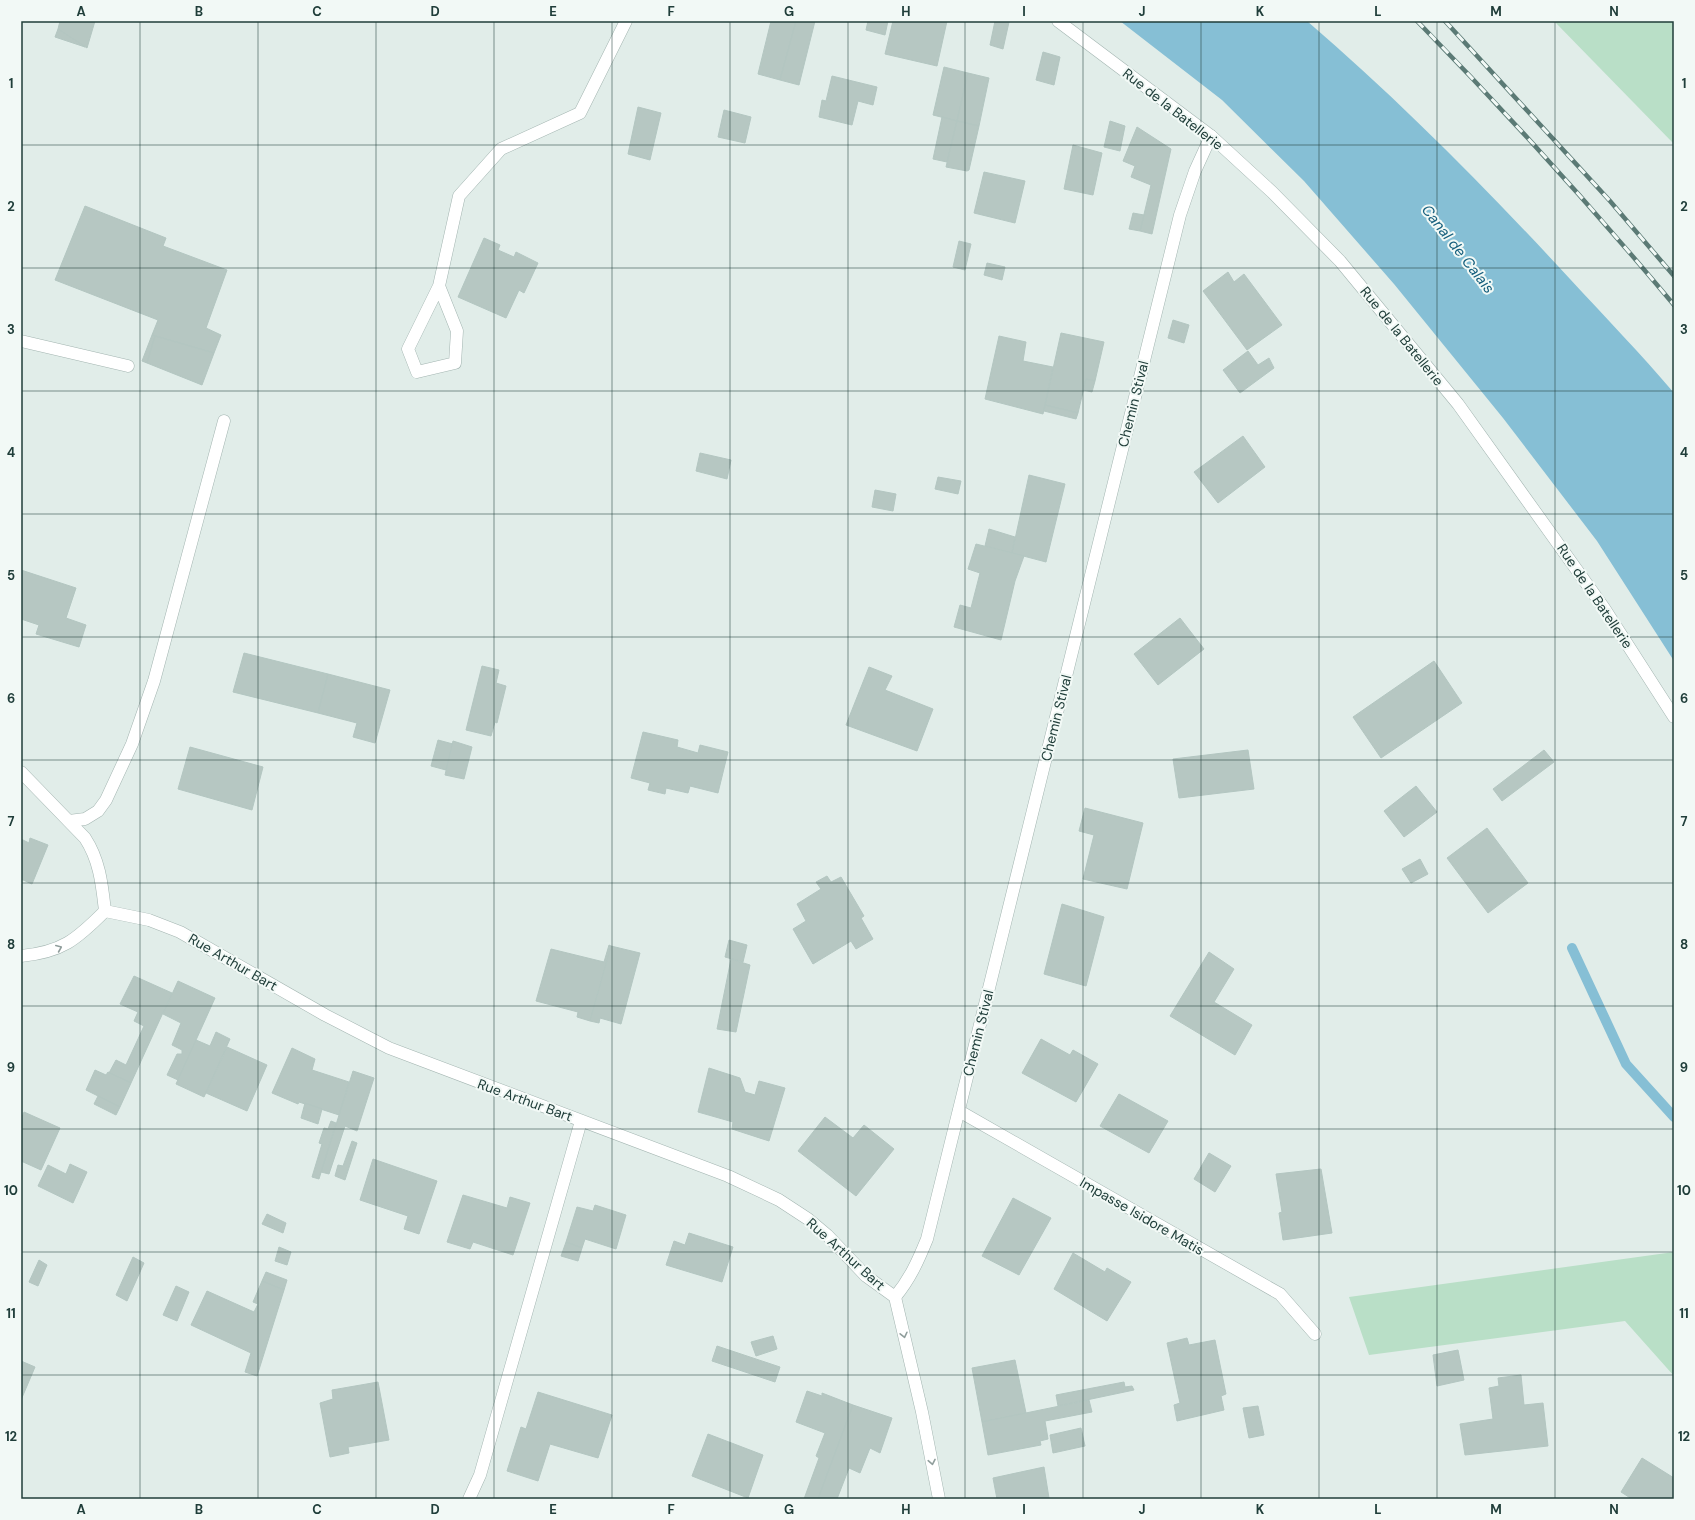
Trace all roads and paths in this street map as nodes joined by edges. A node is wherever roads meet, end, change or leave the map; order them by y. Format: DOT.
graph roads {
  1 [pos="626,21"];
  2 [pos="1058,21"];
  3 [pos="1211,136"];
  4 [pos="439,286"];
  5 [pos="21,341"];
  6 [pos="128,366"];
  7 [pos="224,421"];
  8 [pos="1674,717"];
  9 [pos="21,772"];
  10 [pos="69,821"];
  11 [pos="105,911"];
  12 [pos="21,956"];
  13 [pos="959,1111"];
  14 [pos="581,1121"];
  15 [pos="895,1297"];
  16 [pos="1315,1334"];
  17 [pos="469,1499"];
  18 [pos="939,1499"];
  1 -- 4 [label="street"];
  2 -- 3 [label="street, Rue de la Batellerie"];
  3 -- 8 [label="street, Rue de la Batellerie"];
  3 -- 13 [label="street, Chemin Stival"];
  4 -- 4 [label="street"];
  5 -- 6 [label="street"];
  7 -- 10 [label="street"];
  9 -- 10 [label="street"];
  10 -- 11 [label="street"];
  12 -- 11 [label="street, one-way"];
  11 -- 14 [label="street, Rue Arthur Bart"];
  13 -- 15 [label="street, Chemin Stival"];
  13 -- 16 [label="street, Impasse Isidore Matis"];
  14 -- 15 [label="street, Rue Arthur Bart"];
  14 -- 17 [label="street"];
  15 -- 18 [label="street, Rue Arthur Bart, one-way"];
}
